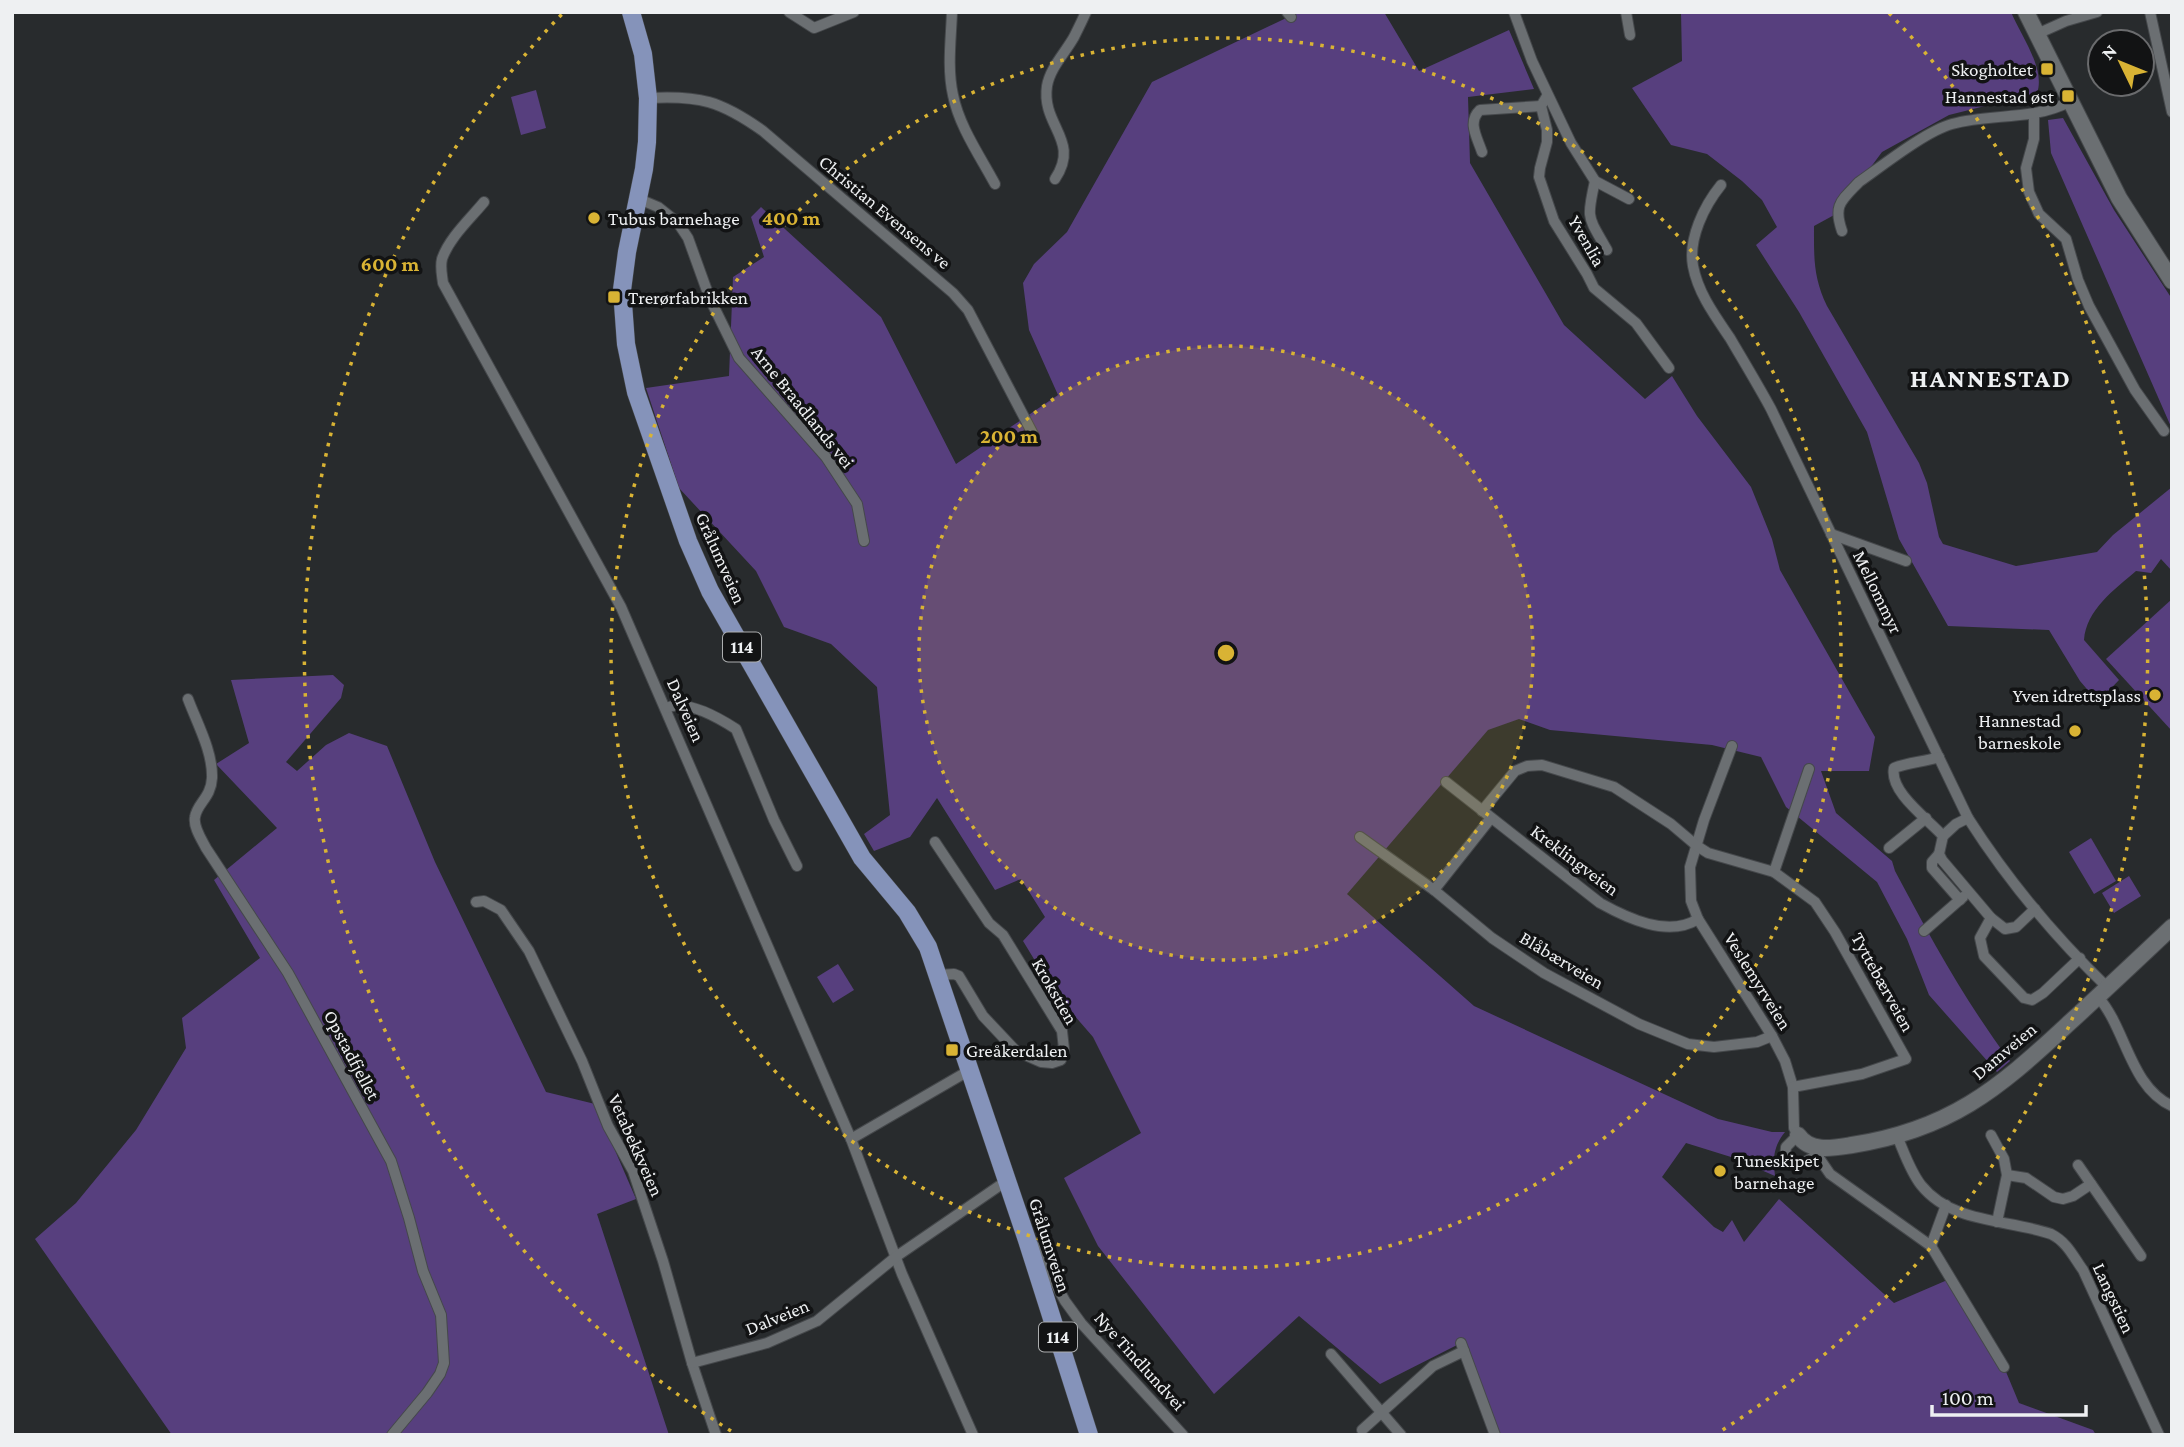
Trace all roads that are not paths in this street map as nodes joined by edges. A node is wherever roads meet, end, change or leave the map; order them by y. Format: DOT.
graph roads {
  1 [pos="631,12"];
  2 [pos="789,12"];
  3 [pos="854,12"];
  4 [pos="952,12"];
  5 [pos="1086,12"];
  6 [pos="1514,12"];
  7 [pos="1626,12"];
  8 [pos="2026,12"];
  9 [pos="2097,12"];
  10 [pos="2150,12"];
  11 [pos="2037,34"];
  12 [pos="1630,35"];
  13 [pos="648,98"];
  14 [pos="1544,101"];
  15 [pos="2069,102"];
  16 [pos="2172,112"];
  17 [pos="2034,114"];
  18 [pos="1482,152"];
  19 [pos="1055,179"];
  20 [pos="1595,181"];
  21 [pos="995,184"];
  22 [pos="1721,185"];
  23 [pos="639,199"];
  24 [pos="1629,199"];
  25 [pos="484,202"];
  26 [pos="1842,231"];
  27 [pos="1607,250"];
  28 [pos="2172,281"];
  29 [pos="1668,368"];
  30 [pos="2164,431"];
  31 [pos="1034,436"];
  32 [pos="1831,534"];
  33 [pos="864,541"];
  34 [pos="1906,561"];
  35 [pos="188,699"];
  36 [pos="666,708"];
  37 [pos="1732,746"];
  38 [pos="1939,757"];
  39 [pos="1809,769"];
  40 [pos="1446,782"];
  41 [pos="1487,814"];
  42 [pos="1926,818"];
  43 [pos="1968,818"];
  44 [pos="1943,836"];
  45 [pos="1360,837"];
  46 [pos="935,842"];
  47 [pos="1697,846"];
  48 [pos="1889,848"];
  49 [pos="797,866"];
  50 [pos="1774,872"];
  51 [pos="1434,890"];
  52 [pos="1964,896"];
  53 [pos="476,902"];
  54 [pos="2035,909"];
  55 [pos="1990,918"];
  56 [pos="1698,919"];
  57 [pos="2172,927"];
  58 [pos="1924,932"];
  59 [pos="2080,958"];
  60 [pos="938,975"];
  61 [pos="2103,992"];
  62 [pos="1772,1036"];
  63 [pos="970,1070"];
  64 [pos="1793,1087"];
  65 [pos="2172,1107"];
  66 [pos="1798,1135"];
  67 [pos="1991,1135"];
  68 [pos="1897,1136"];
  69 [pos="851,1139"];
  70 [pos="1823,1151"];
  71 [pos="2078,1165"];
  72 [pos="2007,1175"];
  73 [pos="2091,1184"];
  74 [pos="999,1186"];
  75 [pos="1946,1205"];
  76 [pos="1997,1222"];
  77 [pos="1027,1240"];
  78 [pos="1931,1246"];
  79 [pos="897,1256"];
  80 [pos="2141,1256"];
  81 [pos="1331,1354"];
  82 [pos="692,1363"];
  83 [pos="2004,1367"];
  84 [pos="1382,1412"];
  85 [pos="1362,1430"];
  86 [pos="392,1435"];
  87 [pos="716,1435"];
  88 [pos="973,1435"];
  89 [pos="1089,1435"];
  90 [pos="1183,1435"];
  91 [pos="1401,1435"];
  92 [pos="1495,1435"];
  93 [pos="2159,1435"];
  1 -- 13 [label="main road, Grålumveien / 114"];
  2 -- 3 [label="street"];
  4 -- 21 [label="street"];
  5 -- 19 [label="street"];
  6 -- 14 [label="street, Yvenlia"];
  7 -- 12 [label="street"];
  8 -- 11 [label="street"];
  9 -- 11 [label="street"];
  10 -- 16 [label="street"];
  11 -- 15 [label="street"];
  13 -- 23 [label="main road, Grålumveien / 114"];
  13 -- 31 [label="street, Christian Evensens ve"];
  14 -- 18 [label="street"];
  14 -- 20 [label="street, Yvenlia"];
  14 -- 29 [label="street, Yvenlia"];
  15 -- 17 [label="street"];
  15 -- 28 [label="street"];
  17 -- 26 [label="street"];
  17 -- 30 [label="street"];
  20 -- 24 [label="street"];
  20 -- 27 [label="street, Yvenlia"];
  22 -- 32 [label="street, Mellommyr"];
  23 -- 33 [label="street, Arne Braadlands vei"];
  23 -- 60 [label="main road, Grålumveien / 114"];
  25 -- 36 [label="street, Dalveien"];
  32 -- 34 [label="street"];
  32 -- 38 [label="street, Mellommyr"];
  35 -- 86 [label="street, Opstadfjellet"];
  36 -- 49 [label="street"];
  36 -- 69 [label="street, Dalveien"];
  37 -- 47 [label="street"];
  38 -- 42 [label="street"];
  38 -- 43 [label="street, Mellommyr"];
  39 -- 50 [label="street"];
  40 -- 41 [label="street, Kreklingveien"];
  41 -- 47 [label="street, Tyttebærveien"];
  41 -- 51 [label="street, Tyttebærveien"];
  41 -- 56 [label="street, Kreklingveien"];
  42 -- 44 [label="street"];
  42 -- 48 [label="street"];
  43 -- 44 [label="street"];
  43 -- 54 [label="street, Mellommyr"];
  44 -- 52 [label="street"];
  45 -- 51 [label="street, Blåbærveien"];
  46 -- 60 [label="street, Krokstien"];
  47 -- 50 [label="street, Tyttebærveien"];
  47 -- 56 [label="street, Veslemyrveien"];
  50 -- 64 [label="street, Tyttebærveien"];
  51 -- 62 [label="street, Blåbærveien"];
  52 -- 55 [label="street"];
  52 -- 58 [label="street"];
  53 -- 82 [label="street, Vetabekkveien"];
  54 -- 55 [label="street"];
  54 -- 59 [label="street, Mellommyr"];
  55 -- 59 [label="street"];
  56 -- 62 [label="street, Veslemyrveien"];
  57 -- 61 [label="street, Damveien"];
  59 -- 61 [label="street, Mellommyr"];
  60 -- 63 [label="main road, Grålumveien / 114"];
  61 -- 65 [label="street, Mellommyr"];
  61 -- 68 [label="street, Damveien"];
  62 -- 64 [label="street, Veslemyrveien"];
  63 -- 69 [label="street"];
  63 -- 77 [label="main road, Grålumveien / 114"];
  64 -- 66 [label="street, Veslemyrveien"];
  66 -- 70 [label="street"];
  66 -- 70 [label="street, Damveien"];
  67 -- 72 [label="street"];
  68 -- 70 [label="street, Damveien"];
  68 -- 75 [label="street, Langstien"];
  69 -- 79 [label="street, Dalveien"];
  70 -- 78 [label="street"];
  71 -- 73 [label="street, Langstien"];
  72 -- 73 [label="street"];
  72 -- 76 [label="street"];
  73 -- 80 [label="street, Langstien"];
  74 -- 79 [label="street, Dalveien"];
  75 -- 76 [label="street, Langstien"];
  75 -- 78 [label="street"];
  76 -- 93 [label="street, Langstien"];
  77 -- 89 [label="main road, Grålumveien / 114"];
  77 -- 90 [label="street, Nye Tindlundvei"];
  78 -- 83 [label="street"];
  79 -- 82 [label="street, Dalveien"];
  79 -- 88 [label="street, Dalveien"];
  81 -- 84 [label="street"];
  82 -- 87 [label="street, Vetabekkveien"];
  84 -- 85 [label="street"];
  84 -- 91 [label="street"];
  84 -- 92 [label="street"];
}
